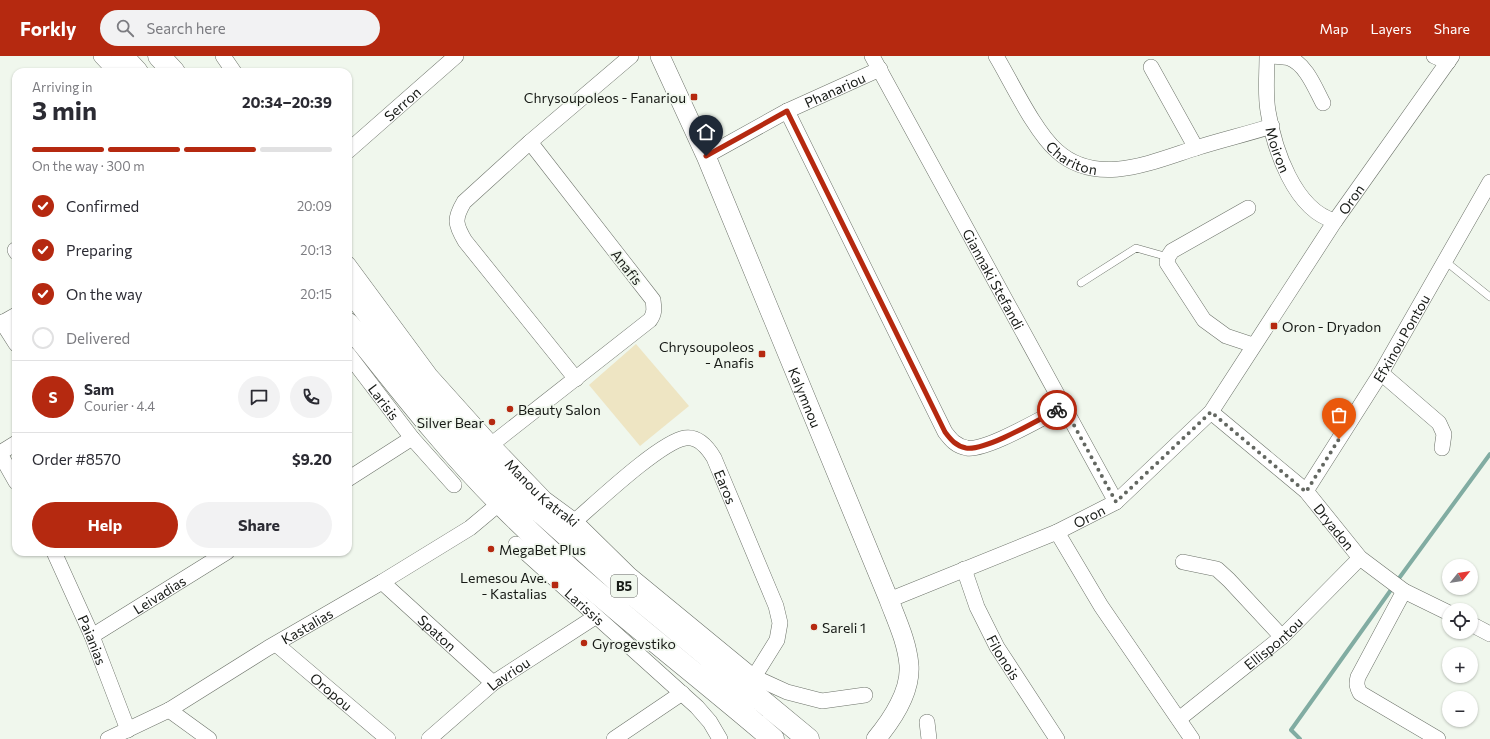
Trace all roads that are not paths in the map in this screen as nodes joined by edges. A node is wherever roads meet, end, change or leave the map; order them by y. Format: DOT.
graph roads {
  1 [pos="101,56"];
  2 [pos="122,56"];
  3 [pos="159,56"];
  4 [pos="223,56"];
  5 [pos="456,56"];
  6 [pos="631,56"];
  7 [pos="660,56"];
  8 [pos="872,56"];
  9 [pos="996,56"];
  10 [pos="1268,56"];
  11 [pos="1445,58"];
  12 [pos="1151,67"];
  13 [pos="112,68"];
  14 [pos="133,68"];
  15 [pos="170,68"];
  16 [pos="231,68"];
  17 [pos="880,69"];
  18 [pos="1323,103"];
  19 [pos="787,111"];
  20 [pos="1272,126"];
  21 [pos="530,142"];
  22 [pos="352,147"];
  23 [pos="1196,148"];
  24 [pos="706,156"];
  25 [pos="1490,182"];
  26 [pos="1248,208"];
  27 [pos="1335,221"];
  28 [pos="1168,257"];
  29 [pos="1445,261"];
  30 [pos="352,269"];
  31 [pos="1081,283"];
  32 [pos="352,292"];
  33 [pos="1490,297"];
  34 [pos="12,317"];
  35 [pos="1,323"];
  36 [pos="352,329"];
  37 [pos="12,338"];
  38 [pos="1253,345"];
  39 [pos="352,359"];
  40 [pos="1381,373"];
  41 [pos="576,379"];
  42 [pos="1064,407"];
  43 [pos="1211,412"];
  44 [pos="412,438"];
  45 [pos="492,444"];
  46 [pos="12,446"];
  47 [pos="1442,448"];
  48 [pos="0,454"];
  49 [pos="12,475"];
  50 [pos="352,476"];
  51 [pos="454,485"];
  52 [pos="1306,492"];
  53 [pos="508,496"];
  54 [pos="1116,502"];
  55 [pos="574,521"];
  56 [pos="1057,532"];
  57 [pos="516,544"];
  58 [pos="56,556"];
  59 [pos="221,556"];
  60 [pos="1360,558"];
  61 [pos="1183,562"];
  62 [pos="964,569"];
  63 [pos="382,582"];
  64 [pos="1399,589"];
  65 [pos="889,600"];
  66 [pos="1442,610"];
  67 [pos="595,617"];
  68 [pos="1478,628"];
  69 [pos="1490,634"];
  70 [pos="92,636"];
  71 [pos="1282,637"];
  72 [pos="276,644"];
  73 [pos="754,676"];
  74 [pos="493,683"];
  75 [pos="682,694"];
  76 [pos="866,695"];
  77 [pos="169,710"];
  78 [pos="1179,719"];
  79 [pos="927,722"];
  80 [pos="128,730"];
  81 [pos="108,739"];
  82 [pos="209,739"];
  83 [pos="388,739"];
  84 [pos="429,739"];
  85 [pos="614,739"];
  86 [pos="720,739"];
  87 [pos="773,739"];
  88 [pos="808,739"];
  89 [pos="876,739"];
  90 [pos="929,739"];
  91 [pos="1057,739"];
  92 [pos="1192,739"];
  93 [pos="1438,739"];
  1 -- 13 [label="street"];
  2 -- 14 [label="main road"];
  3 -- 15 [label="main road"];
  4 -- 16 [label="street"];
  5 -- 22 [label="street, Serron"];
  6 -- 21 [label="street"];
  7 -- 24 [label="street, Kalymnou"];
  8 -- 17 [label="street, Giannaki Stefandi"];
  9 -- 23 [label="street, Chariton"];
  10 -- 18 [label="street, Moiron"];
  10 -- 20 [label="street, Moiron"];
  11 -- 27 [label="street, Oron"];
  12 -- 23 [label="street"];
  17 -- 19 [label="street, Phanariou"];
  17 -- 42 [label="street, Giannaki Stefandi"];
  19 -- 24 [label="street, Phanariou"];
  19 -- 42 [label="street"];
  20 -- 23 [label="street, Chariton"];
  20 -- 27 [label="street, Moiron"];
  21 -- 41 [label="street"];
  21 -- 41 [label="street, Anafis"];
  24 -- 65 [label="street, Kalymnou"];
  25 -- 29 [label="street, Efxinou Pontou"];
  26 -- 28 [label="street"];
  27 -- 38 [label="street, Oron"];
  28 -- 31 [label="lane"];
  28 -- 38 [label="street"];
  29 -- 33 [label="lane"];
  29 -- 40 [label="street, Efxinou Pontou"];
  30 -- 45 [label="street, Manou Katraki"];
  32 -- 53 [label="main road, B5"];
  34 -- 35 [label="street"];
  35 -- 37 [label="street"];
  36 -- 53 [label="main road, B5"];
  38 -- 43 [label="street, Oron"];
  39 -- 44 [label="street, Larisis"];
  40 -- 47 [label="street"];
  40 -- 52 [label="street, Efxinou Pontou"];
  41 -- 45 [label="street, Anafis"];
  42 -- 54 [label="street, Giannaki Stefandi"];
  43 -- 52 [label="street, Dryadon"];
  43 -- 54 [label="street, Oron"];
  44 -- 50 [label="street"];
  44 -- 51 [label="street, Larisis"];
  45 -- 55 [label="street, Manou Katraki"];
  46 -- 48 [label="street"];
  48 -- 49 [label="street"];
  52 -- 60 [label="street, Dryadon"];
  53 -- 63 [label="street, Kastalias"];
  53 -- 87 [label="main road, B5"];
  53 -- 88 [label="main road, B5"];
  54 -- 56 [label="street, Oron"];
  55 -- 73 [label="street, Manou Katraki"];
  55 -- 73 [label="street, Earos"];
  56 -- 62 [label="street, Oron"];
  56 -- 78 [label="street"];
  57 -- 67 [label="street, Larissis"];
  58 -- 70 [label="street, Paianias"];
  59 -- 70 [label="street, Leivadias"];
  60 -- 64 [label="street, Dryadon"];
  60 -- 71 [label="street, Ellispontou"];
  61 -- 71 [label="street"];
  62 -- 65 [label="street, Oron"];
  62 -- 91 [label="street, Filonois"];
  63 -- 72 [label="street, Kastalias"];
  63 -- 74 [label="street, Spaton"];
  64 -- 66 [label="street, Dryadon"];
  64 -- 93 [label="street"];
  65 -- 89 [label="street, Kalymnou"];
  67 -- 74 [label="street, Lavriou"];
  67 -- 75 [label="street, Larissis"];
  68 -- 69 [label="street"];
  70 -- 80 [label="street, Paianias"];
  71 -- 78 [label="street, Ellispontou"];
  72 -- 77 [label="street, Kastalias"];
  72 -- 83 [label="street, Oropou"];
  73 -- 76 [label="street, Manou Katraki"];
  74 -- 84 [label="street, Lavriou"];
  75 -- 85 [label="street"];
  75 -- 86 [label="street, Larissis"];
  77 -- 80 [label="street, Kastalias"];
  77 -- 82 [label="street"];
  78 -- 92 [label="street"];
  79 -- 90 [label="street"];
  80 -- 81 [label="street, Kastalias"];
}
